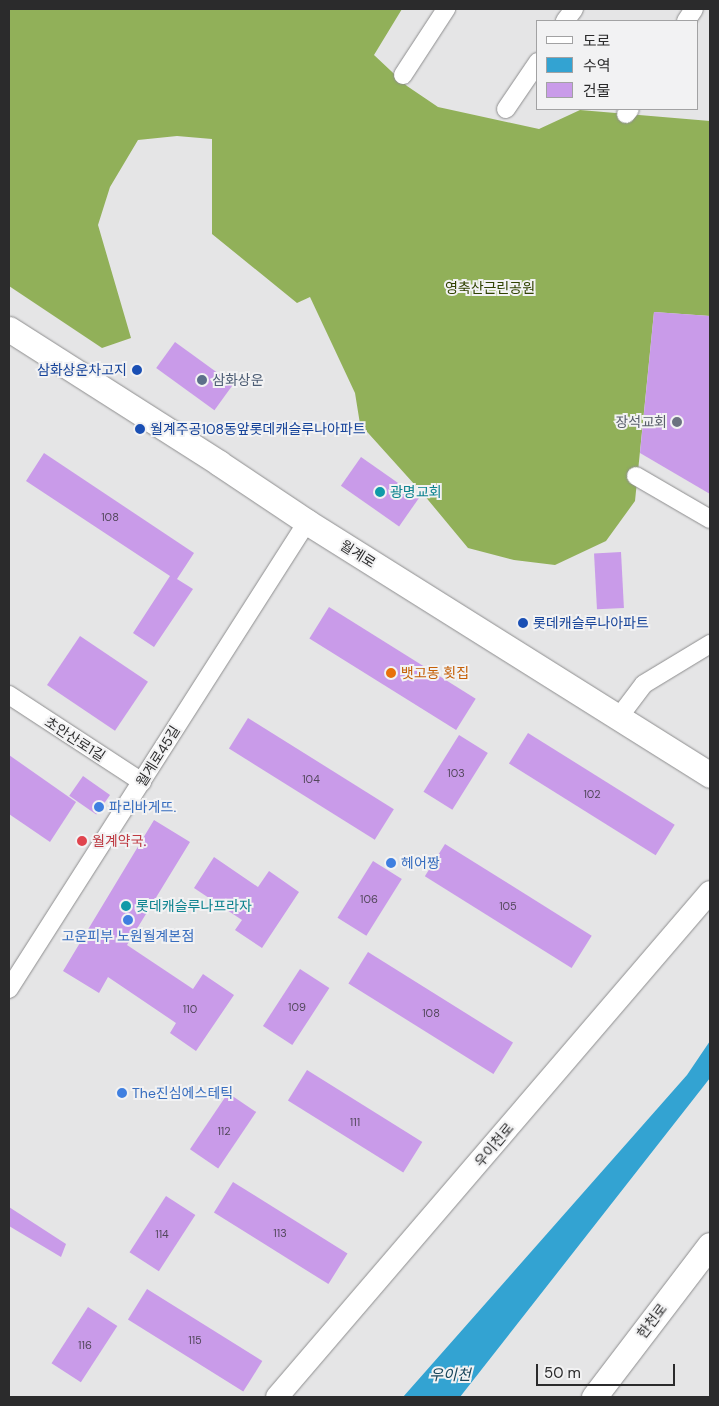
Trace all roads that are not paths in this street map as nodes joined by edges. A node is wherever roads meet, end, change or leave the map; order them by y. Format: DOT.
graph roads {
  1 [pos="446,9"];
  2 [pos="574,9"];
  3 [pos="694,9"];
  4 [pos="566,20"];
  5 [pos="687,20"];
  6 [pos="536,65"];
  7 [pos="404,75"];
  8 [pos="506,110"];
  9 [pos="9,329"];
  10 [pos="636,476"];
  11 [pos="710,519"];
  12 [pos="307,522"];
  13 [pos="710,644"];
  14 [pos="9,695"];
  15 [pos="619,717"];
  16 [pos="710,775"];
  17 [pos="142,782"];
  18 [pos="710,892"];
  19 [pos="9,989"];
  20 [pos="710,1245"];
  21 [pos="276,1397"];
  22 [pos="594,1397"];
  1 -- 7 [label="street"];
  2 -- 4 [label="street"];
  3 -- 5 [label="street"];
  6 -- 8 [label="street"];
  9 -- 12 [label="main road, 월계로"];
  10 -- 11 [label="street"];
  12 -- 15 [label="main road, 월계로"];
  12 -- 17 [label="street, 월계로45길"];
  13 -- 15 [label="street"];
  14 -- 17 [label="street, 초안산로1길"];
  15 -- 16 [label="main road, 월계로"];
  17 -- 19 [label="street, 월계로45길"];
  18 -- 21 [label="street, 우이천로"];
  20 -- 22 [label="main road, 한천로"];
}
